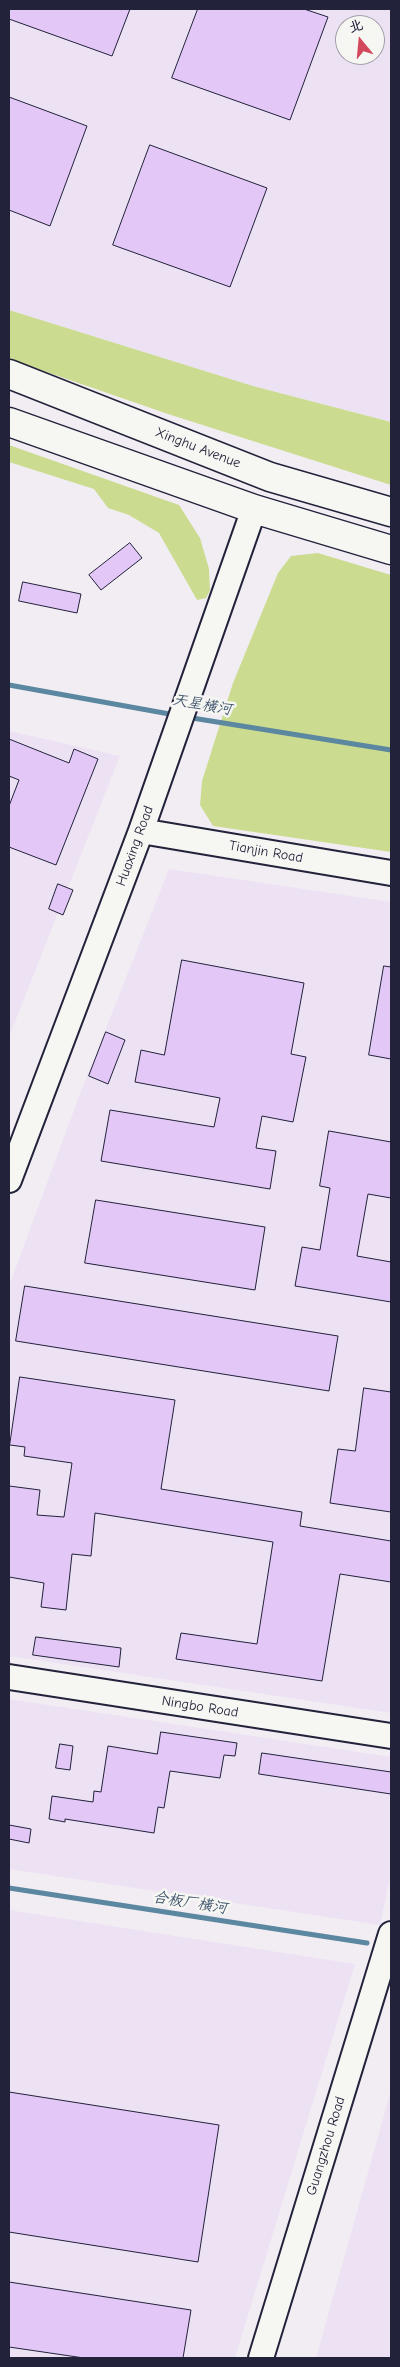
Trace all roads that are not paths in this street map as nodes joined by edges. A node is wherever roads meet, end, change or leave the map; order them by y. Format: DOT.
graph roads {
  1 [pos="9,374"];
  2 [pos="9,422"];
  3 [pos="254,509"];
  4 [pos="391,512"];
  5 [pos="391,550"];
  6 [pos="141,831"];
  7 [pos="391,873"];
  8 [pos="9,1180"];
  9 [pos="9,1677"];
  10 [pos="391,1736"];
  11 [pos="391,1934"];
  12 [pos="261,2358"];
  1 -- 4 [label="main road, Xinghu Avenue"];
  2 -- 3 [label="main road"];
  3 -- 5 [label="main road"];
  3 -- 6 [label="street, Huaxing Road"];
  6 -- 7 [label="street, Tianjin Road"];
  6 -- 8 [label="street, Huaxing Road"];
  9 -- 10 [label="street, Ningbo Road"];
  11 -- 12 [label="street, Guangzhou Road"];
}
